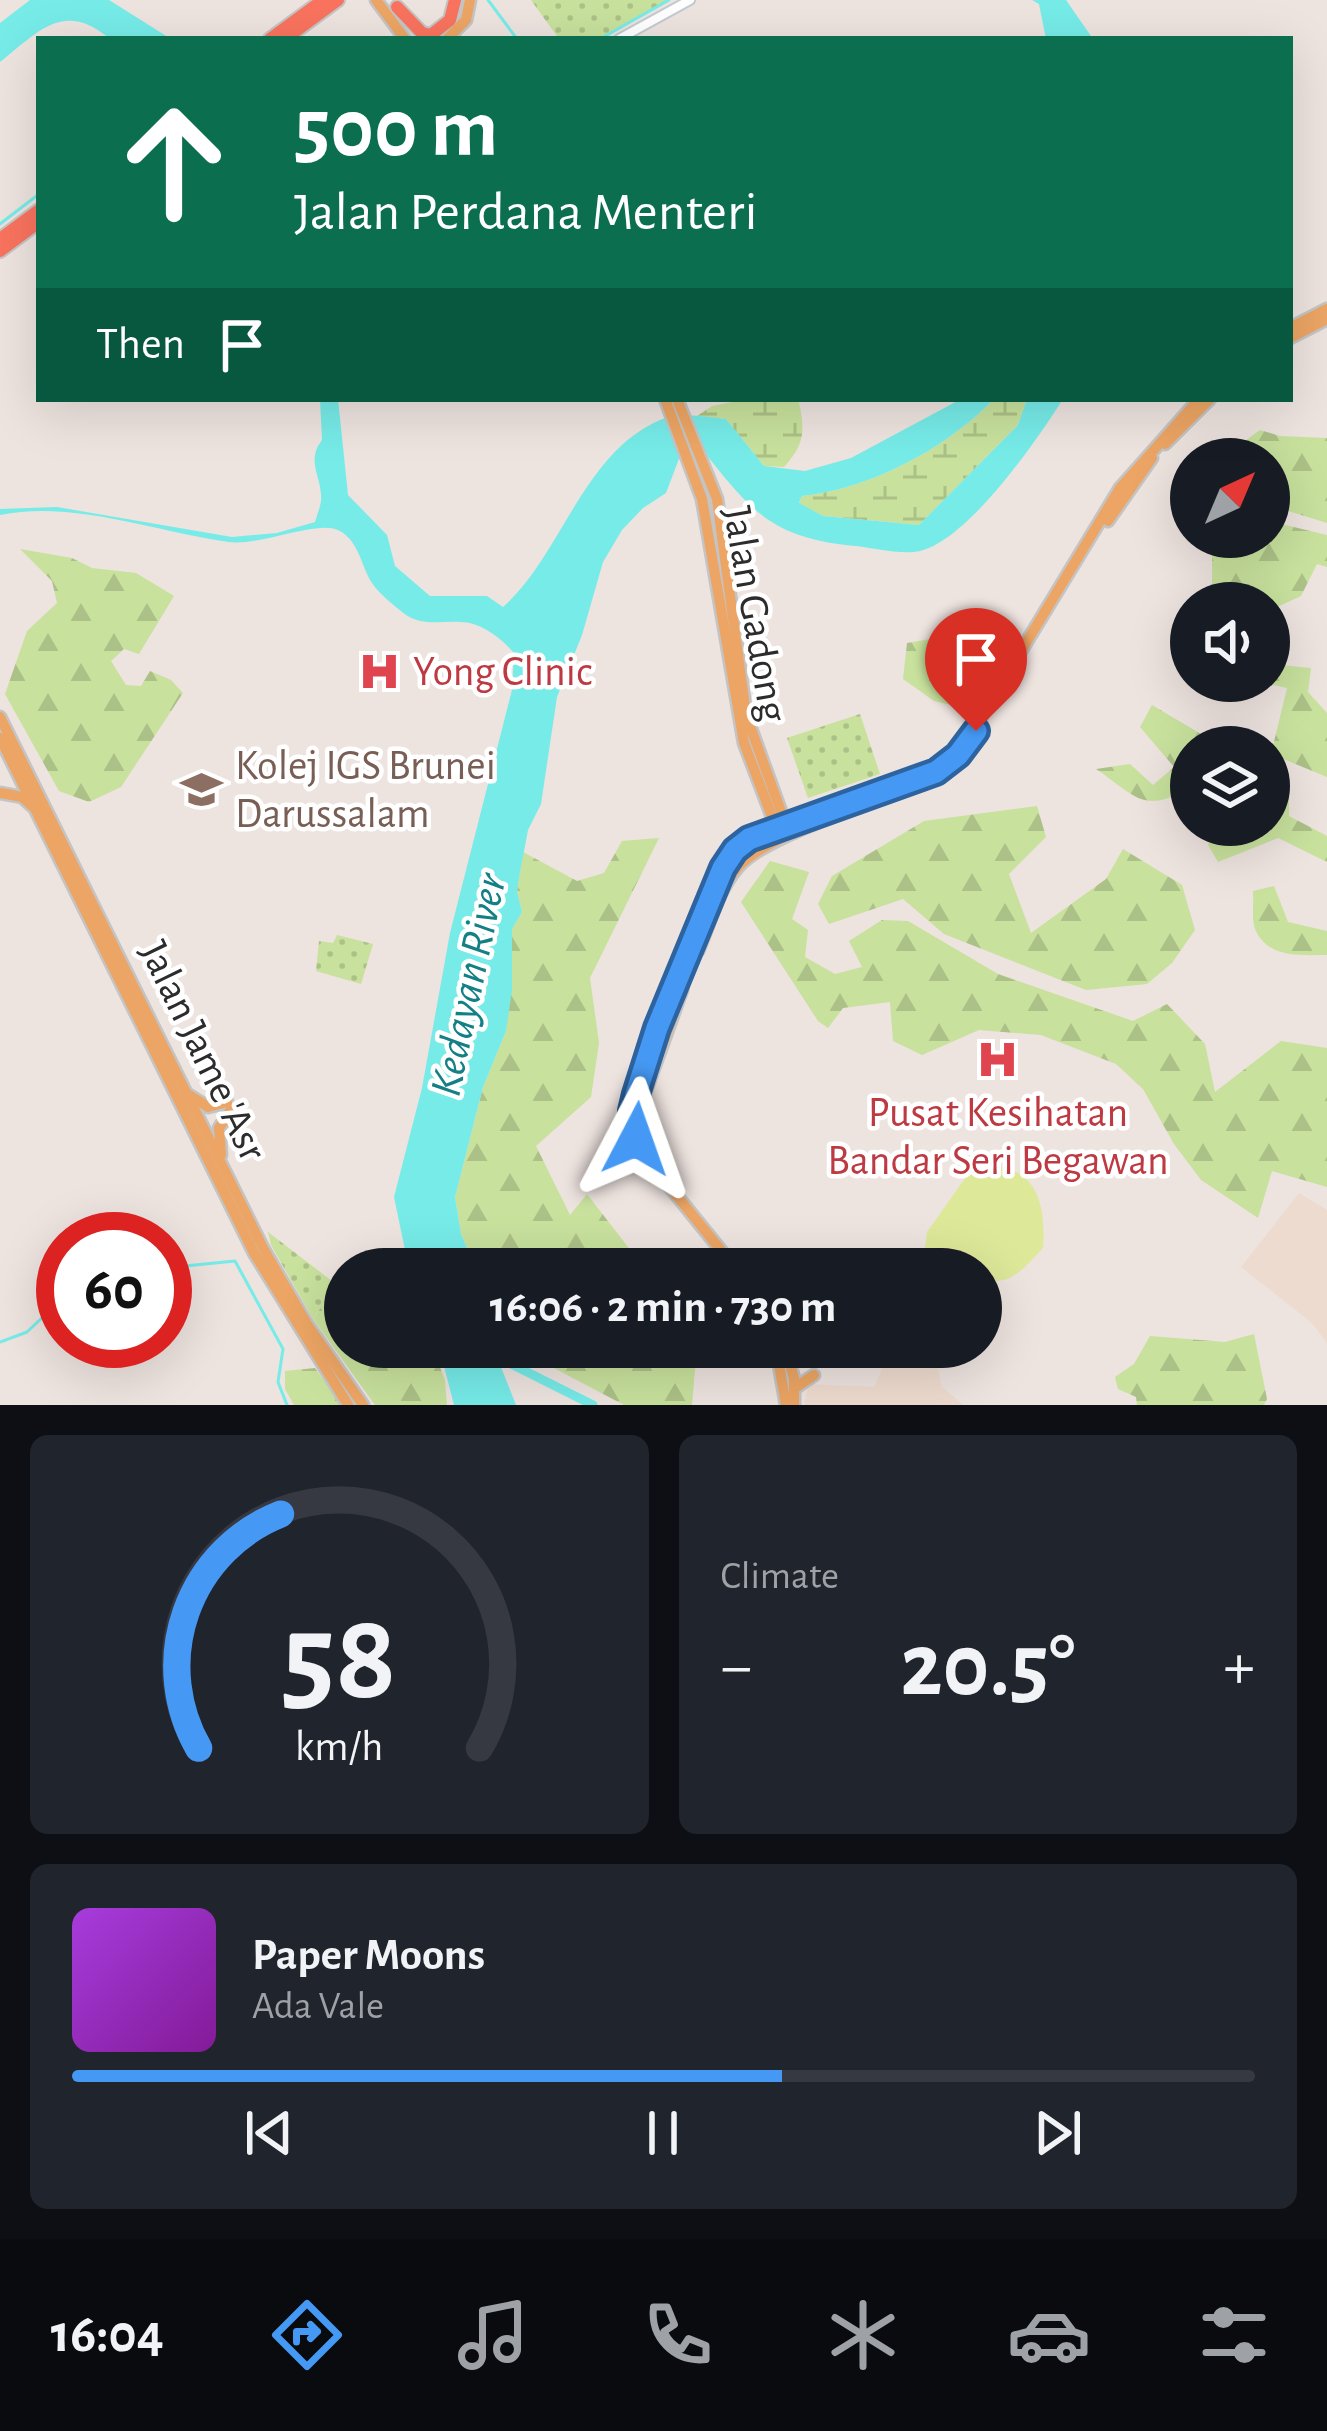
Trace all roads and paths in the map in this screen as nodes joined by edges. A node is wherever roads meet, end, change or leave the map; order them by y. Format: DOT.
graph roads {
  1 [pos="323,0"];
  2 [pos="338,0"];
  3 [pos="376,0"];
  4 [pos="455,0"];
  5 [pos="470,0"];
  6 [pos="690,0"];
  7 [pos="394,3"];
  8 [pos="267,36"];
  9 [pos="289,36"];
  10 [pos="403,36"];
  11 [pos="418,36"];
  12 [pos="451,36"];
  13 [pos="624,36"];
  14 [pos="36,212"];
  15 [pos="36,224"];
  16 [pos="0,239"];
  17 [pos="0,251"];
  18 [pos="1327,309"];
  19 [pos="1327,319"];
  20 [pos="1293,326"];
  21 [pos="1293,336"];
  22 [pos="666,402"];
  23 [pos="678,402"];
  24 [pos="1196,402"];
  25 [pos="1207,402"];
  26 [pos="724,603"];
  27 [pos="0,717"];
  28 [pos="0,738"];
  29 [pos="1,793"];
  30 [pos="769,796"];
  31 [pos="816,812"];
  32 [pos="47,818"];
  33 [pos="783,832"];
  34 [pos="749,839"];
  35 [pos="187,1093"];
  36 [pos="224,1170"];
  37 [pos="722,1248"];
  38 [pos="724,1248"];
  39 [pos="783,1368"];
  40 [pos="788,1368"];
  41 [pos="814,1375"];
  42 [pos="795,1388"];
  43 [pos="349,1405"];
  44 [pos="363,1405"];
  45 [pos="790,1405"];
  1 -- 8 [label="highway"];
  2 -- 9 [label="highway"];
  3 -- 10 [label="main road"];
  4 -- 7 [label="highway"];
  5 -- 12 [label="main road"];
  6 -- 13 [label="street"];
  7 -- 11 [label="main road"];
  14 -- 16 [label="highway"];
  15 -- 17 [label="highway"];
  18 -- 20 [label="main road"];
  19 -- 21 [label="main road"];
  22 -- 26 [label="main road, Jalan Gadong"];
  23 -- 26 [label="main road, Jalan Gadong"];
  24 -- 31 [label="main road"];
  25 -- 33 [label="main road"];
  26 -- 30 [label="main road, Jalan Gadong"];
  27 -- 32 [label="main road"];
  28 -- 32 [label="main road"];
  29 -- 32 [label="main road"];
  30 -- 31 [label="main road"];
  30 -- 33 [label="main road, Jalan Gadong"];
  30 -- 34 [label="main road"];
  31 -- 33 [label="main road"];
  32 -- 35 [label="main road, Jalan Jame 'Asr"];
  32 -- 43 [label="main road, Jalan Jame 'Asr"];
  33 -- 34 [label="main road"];
  33 -- 38 [label="main road"];
  34 -- 37 [label="main road"];
  35 -- 36 [label="main road, Jalan Jame 'Asr"];
  35 -- 36 [label="main road"];
  36 -- 44 [label="main road, Jalan Jame 'Asr"];
  39 -- 45 [label="main road"];
  40 -- 42 [label="main road"];
  41 -- 42 [label="main road"];
  42 -- 45 [label="main road"];
}
